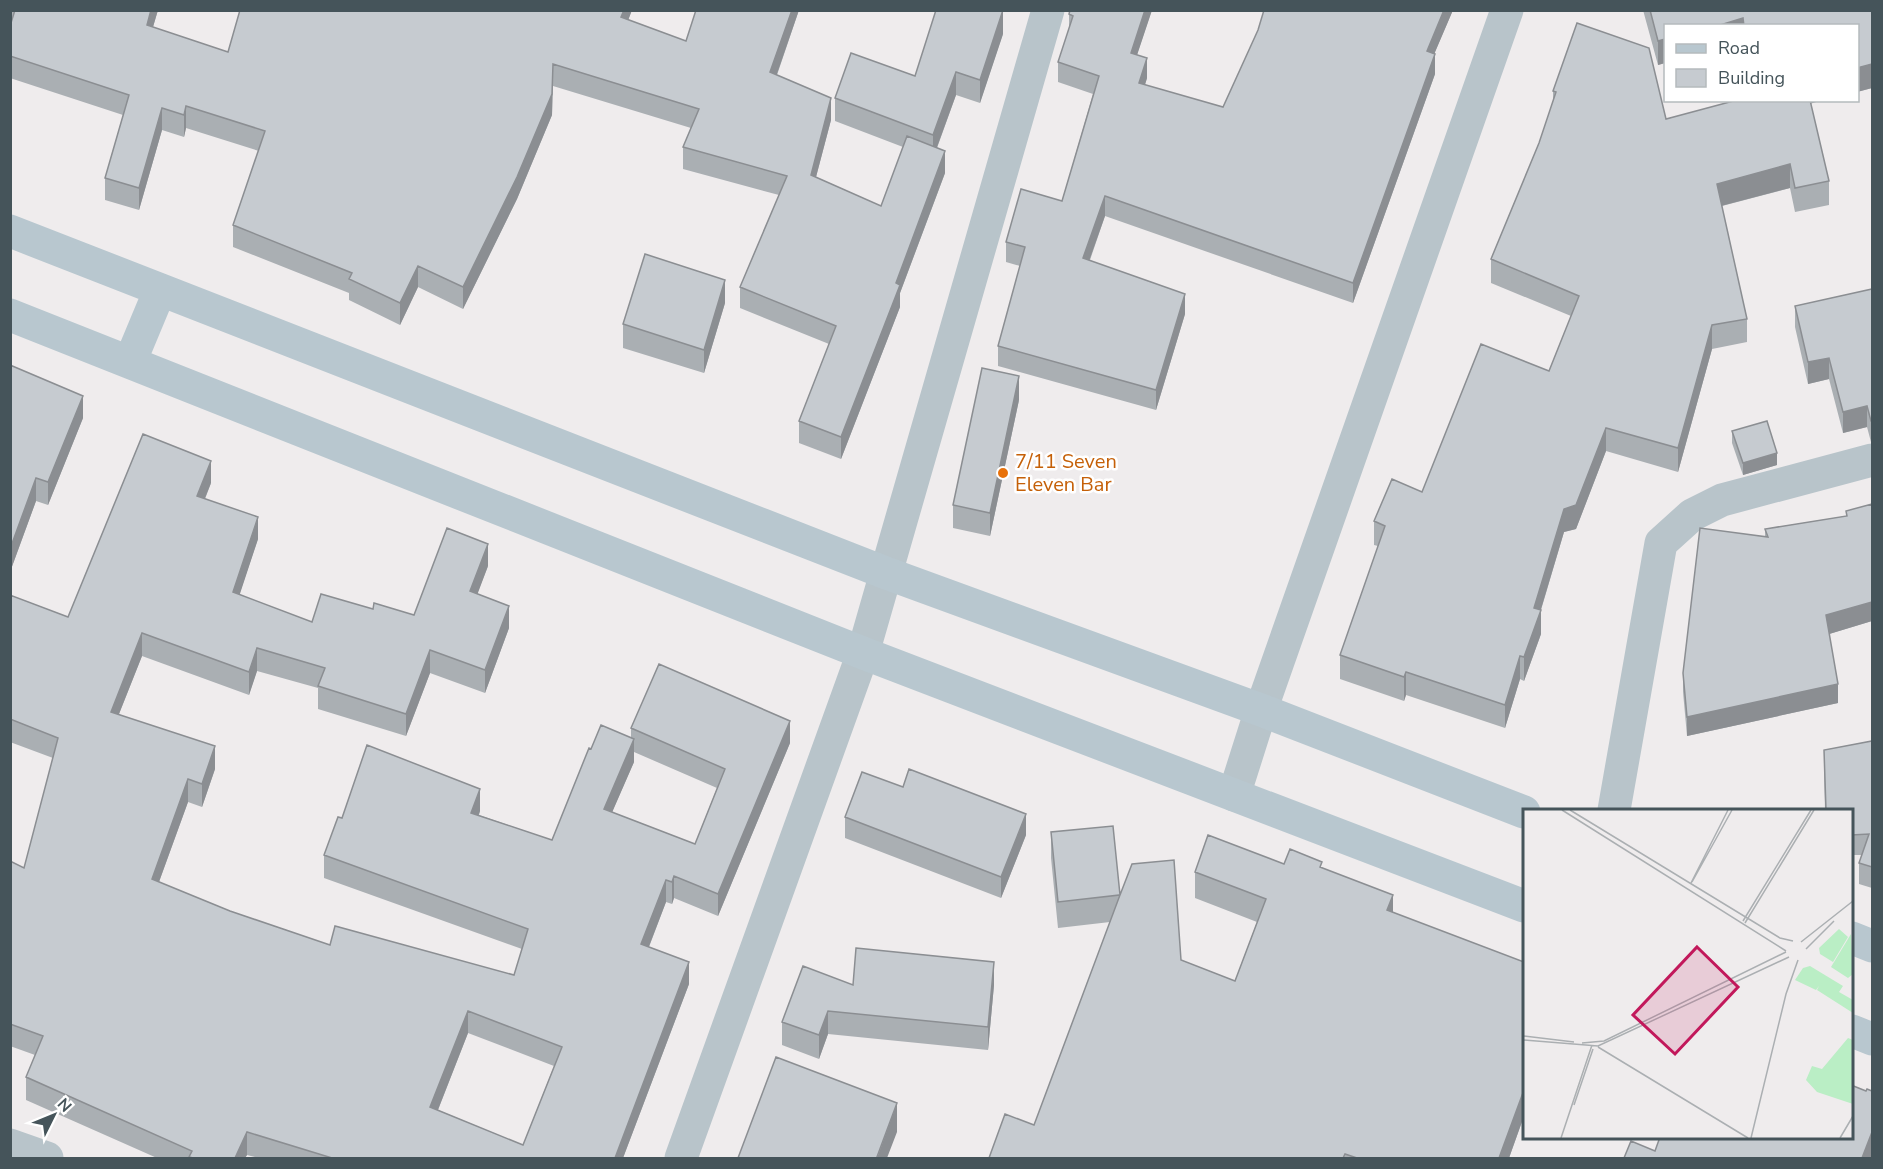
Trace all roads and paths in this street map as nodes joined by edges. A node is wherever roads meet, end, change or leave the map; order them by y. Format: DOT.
graph roads {
  1 [pos="1048,10"];
  2 [pos="1507,10"];
  3 [pos="10,231"];
  4 [pos="160,290"];
  5 [pos="10,315"];
  6 [pos="130,362"];
  7 [pos="1872,460"];
  8 [pos="886,573"];
  9 [pos="863,653"];
  10 [pos="1262,710"];
  11 [pos="1234,795"];
  12 [pos="1614,809"];
  13 [pos="1523,812"];
  14 [pos="1523,906"];
  15 [pos="1853,939"];
  16 [pos="1872,946"];
  17 [pos="1853,1032"];
  18 [pos="1872,1039"];
  19 [pos="10,1145"];
  20 [pos="47,1158"];
  21 [pos="681,1158"];
  1 -- 8 [label="street"];
  2 -- 10 [label="street"];
  3 -- 4 [label="main road"];
  4 -- 6 [label="main road"];
  4 -- 8 [label="main road"];
  5 -- 6 [label="main road"];
  6 -- 9 [label="main road"];
  7 -- 12 [label="street"];
  8 -- 9 [label="street"];
  8 -- 10 [label="main road"];
  9 -- 11 [label="main road"];
  9 -- 21 [label="street"];
  10 -- 11 [label="street"];
  10 -- 13 [label="main road"];
  11 -- 14 [label="main road"];
  15 -- 16 [label="main road"];
  17 -- 18 [label="main road"];
  19 -- 20 [label="street"];
}
